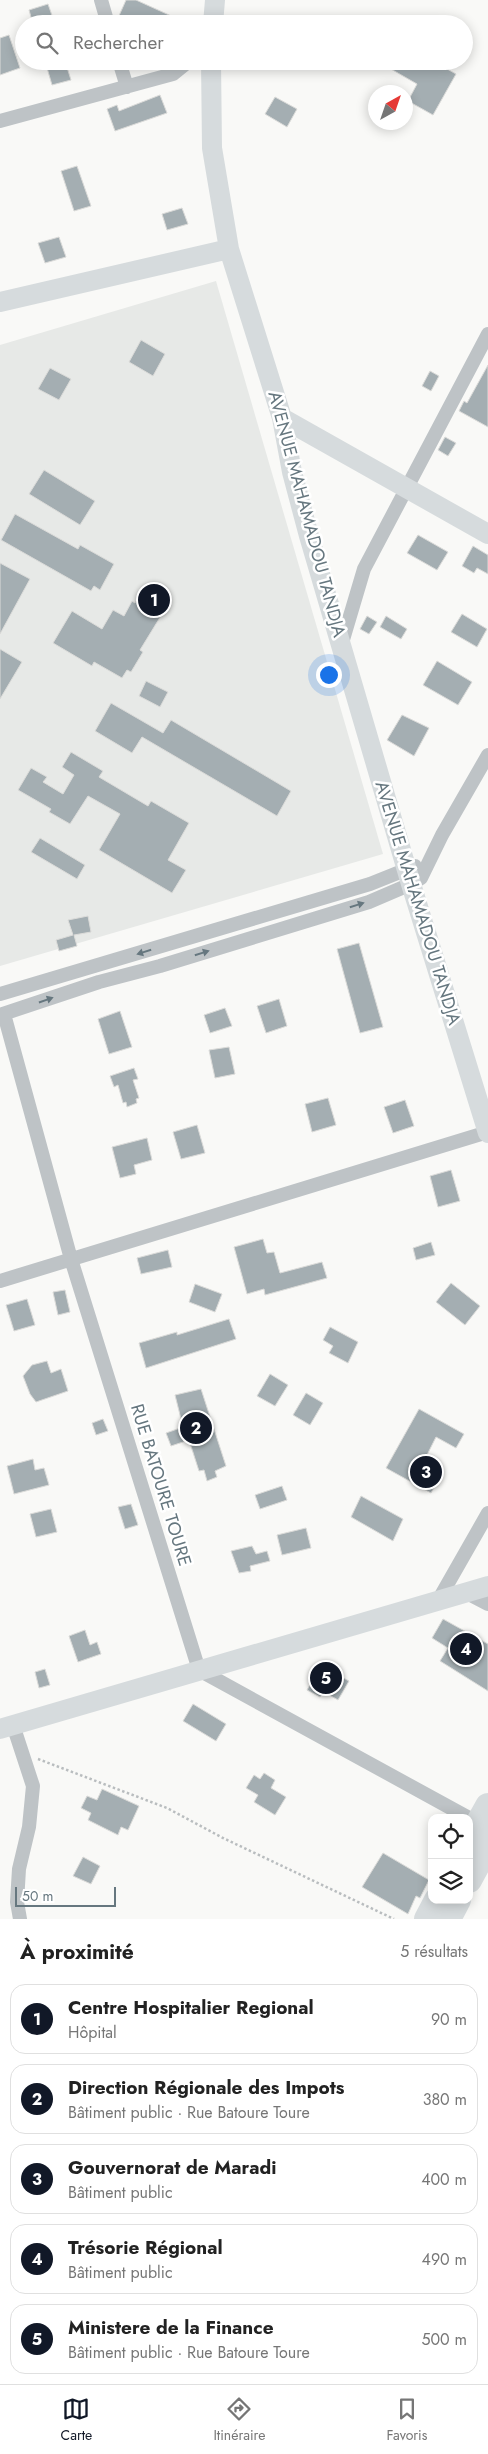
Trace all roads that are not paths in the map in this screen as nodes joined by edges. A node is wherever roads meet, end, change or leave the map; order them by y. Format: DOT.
graph roads {
  1 [pos="101,0"];
  2 [pos="214,0"];
  3 [pos="105,15"];
  4 [pos="213,15"];
  5 [pos="122,70"];
  6 [pos="178,70"];
  7 [pos="211,70"];
  8 [pos="127,87"];
  9 [pos="0,121"];
  10 [pos="229,249"];
  11 [pos="0,302"];
  12 [pos="488,334"];
  13 [pos="282,418"];
  14 [pos="406,488"];
  15 [pos="488,534"];
  16 [pos="342,643"];
  17 [pos="488,755"];
  18 [pos="410,877"];
  19 [pos="278,911"];
  20 [pos="282,929"];
  21 [pos="0,994"];
  22 [pos="2,1014"];
  23 [pos="488,1132"];
  24 [pos="71,1259"];
  25 [pos="0,1281"];
  26 [pos="488,1513"];
  27 [pos="488,1586"];
  28 [pos="465,1592"];
  29 [pos="440,1599"];
  30 [pos="488,1604"];
  31 [pos="199,1670"];
  32 [pos="6,1727"];
  33 [pos="479,1825"];
  34 [pos="473,1859"];
  35 [pos="435,1904"];
  36 [pos="456,1904"];
  37 [pos="20,1919"];
  38 [pos="427,1919"];
  39 [pos="448,1919"];
  1 -- 3 [label="street"];
  2 -- 4 [label="main road"];
  5 -- 8 [label="street"];
  6 -- 8 [label="street"];
  7 -- 10 [label="main road, AVENUE MAHAMADOU TANDJA"];
  8 -- 9 [label="street"];
  10 -- 11 [label="main road"];
  10 -- 13 [label="main road, AVENUE MAHAMADOU TANDJA"];
  12 -- 14 [label="street"];
  13 -- 14 [label="main road"];
  13 -- 16 [label="main road, AVENUE MAHAMADOU TANDJA"];
  14 -- 15 [label="main road"];
  14 -- 16 [label="street"];
  16 -- 18 [label="main road, AVENUE MAHAMADOU TANDJA"];
  17 -- 18 [label="street"];
  18 -- 19 [label="street"];
  20 -- 18 [label="street, one-way"];
  18 -- 23 [label="main road, AVENUE MAHAMADOU TANDJA"];
  19 -- 20 [label="street"];
  19 -- 21 [label="street, one-way"];
  22 -- 20 [label="street, one-way"];
  22 -- 24 [label="street, RUE BATOURE TOURE"];
  23 -- 24 [label="street"];
  24 -- 25 [label="street"];
  24 -- 31 [label="street, RUE BATOURE TOURE"];
  26 -- 29 [label="street"];
  27 -- 28 [label="main road"];
  28 -- 29 [label="main road"];
  28 -- 30 [label="street"];
  29 -- 31 [label="main road"];
  31 -- 32 [label="main road"];
  31 -- 33 [label="street"];
  32 -- 37 [label="street"];
  33 -- 34 [label="highway"];
  35 -- 38 [label="highway"];
  36 -- 39 [label="highway"];
}
